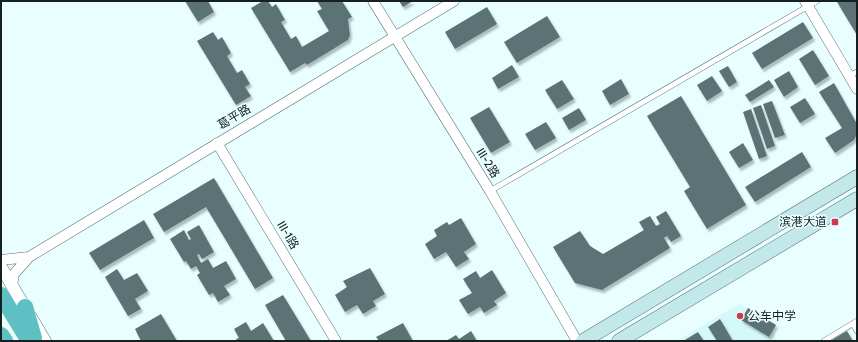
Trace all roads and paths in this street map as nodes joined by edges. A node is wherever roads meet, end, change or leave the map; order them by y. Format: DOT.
graph roads {
  1 [pos="373,1"];
  2 [pos="454,1"];
  3 [pos="817,1"];
  4 [pos="806,4"];
  5 [pos="394,36"];
  6 [pos="853,74"];
  7 [pos="857,89"];
  8 [pos="217,143"];
  9 [pos="857,177"];
  10 [pos="490,191"];
  11 [pos="857,199"];
  12 [pos="29,257"];
  13 [pos="1,260"];
  14 [pos="1,267"];
  15 [pos="6,290"];
  16 [pos="25,307"];
  17 [pos="855,322"];
  18 [pos="857,331"];
  19 [pos="1,335"];
  20 [pos="5,341"];
  21 [pos="29,341"];
  22 [pos="35,341"];
  23 [pos="45,341"];
  24 [pos="336,341"];
  25 [pos="577,341"];
  26 [pos="583,341"];
  27 [pos="619,341"];
  28 [pos="824,341"];
  1 -- 5 [label="street, III-2路"];
  2 -- 5 [label="street, 葛平路"];
  3 -- 4 [label="lane"];
  4 -- 6 [label="street"];
  4 -- 10 [label="lane"];
  5 -- 8 [label="street, 葛平路"];
  5 -- 10 [label="street, III-2路"];
  6 -- 7 [label="street"];
  8 -- 12 [label="street, 葛平路"];
  8 -- 24 [label="street, III-1路"];
  9 -- 26 [label="main road"];
  10 -- 25 [label="street, III-2路"];
  11 -- 27 [label="main road"];
  12 -- 13 [label="street, 葛平路"];
  12 -- 15 [label="street, 葛平路"];
  14 -- 15 [label="street"];
  15 -- 16 [label="street"];
  15 -- 21 [label="highway"];
  16 -- 22 [label="highway"];
  16 -- 23 [label="street"];
  17 -- 18 [label="lane"];
  17 -- 28 [label="lane"];
  19 -- 20 [label="highway"];
}
